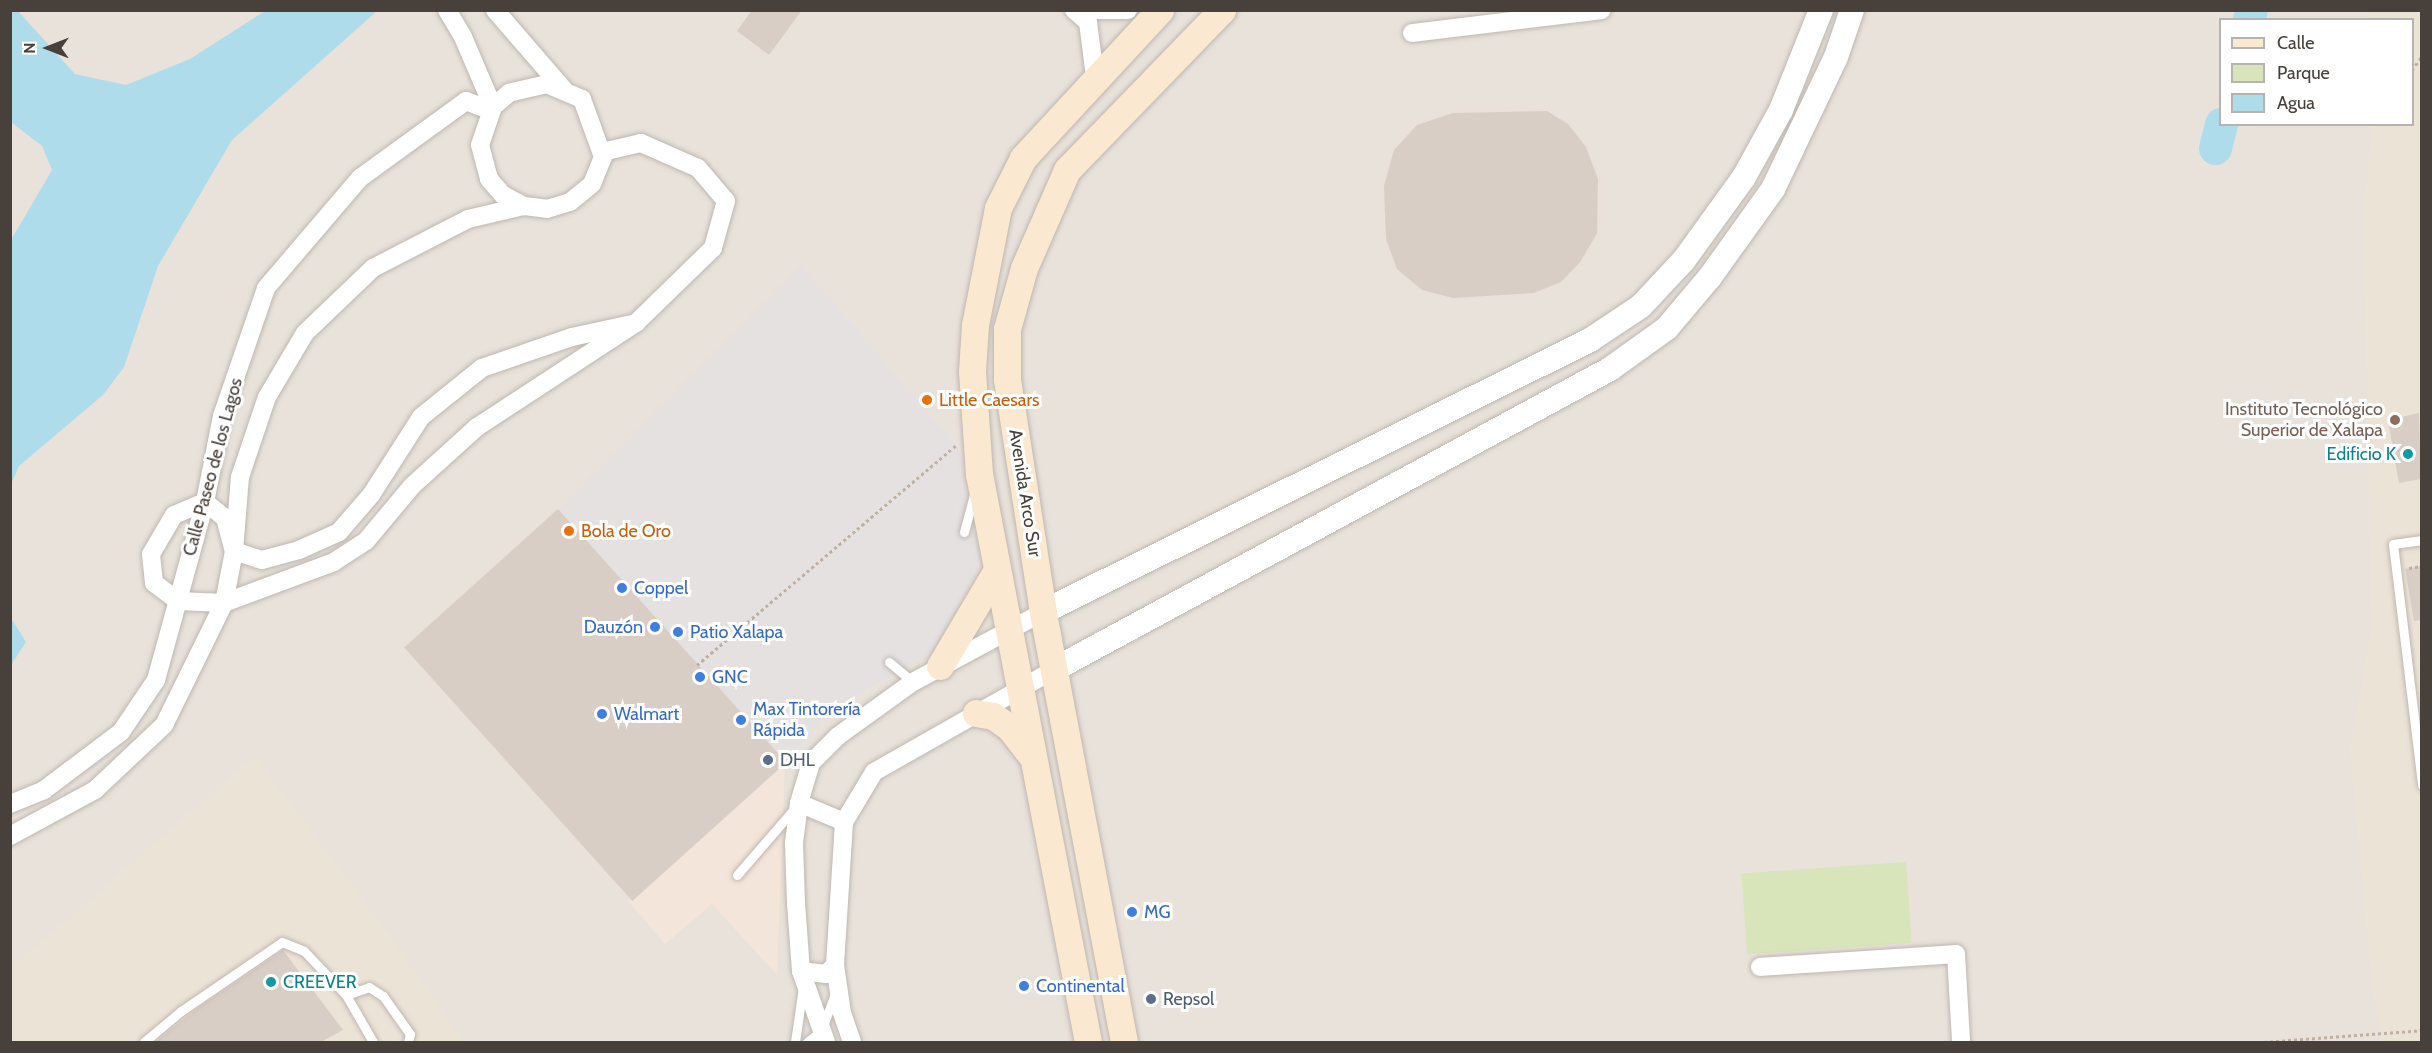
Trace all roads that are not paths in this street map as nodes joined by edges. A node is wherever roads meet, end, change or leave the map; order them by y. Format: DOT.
graph roads {
  1 [pos="447,10"];
  2 [pos="495,10"];
  3 [pos="1074,10"];
  4 [pos="1095,10"];
  5 [pos="1128,10"];
  6 [pos="1160,10"];
  7 [pos="1222,10"];
  8 [pos="1602,10"];
  9 [pos="1821,10"];
  10 [pos="1852,10"];
  11 [pos="1412,33"];
  12 [pos="1095,77"];
  13 [pos="565,92"];
  14 [pos="492,109"];
  15 [pos="602,152"];
  16 [pos="524,206"];
  17 [pos="636,322"];
  18 [pos="979,474"];
  19 [pos="205,502"];
  20 [pos="964,532"];
  21 [pos="2421,540"];
  22 [pos="234,551"];
  23 [pos="995,573"];
  24 [pos="178,601"];
  25 [pos="224,603"];
  26 [pos="1043,612"];
  27 [pos="1008,630"];
  28 [pos="890,662"];
  29 [pos="940,666"];
  30 [pos="1055,669"];
  31 [pos="913,682"];
  32 [pos="1020,686"];
  33 [pos="976,713"];
  34 [pos="1036,761"];
  35 [pos="2421,784"];
  36 [pos="799,803"];
  37 [pos="10,804"];
  38 [pos="844,822"];
  39 [pos="10,836"];
  40 [pos="737,875"];
  41 [pos="835,966"];
  42 [pos="1760,967"];
  43 [pos="802,976"];
  44 [pos="838,986"];
  45 [pos="346,995"];
  46 [pos="818,1039"];
  47 [pos="144,1042"];
  48 [pos="373,1042"];
  49 [pos="408,1042"];
  50 [pos="795,1042"];
  51 [pos="838,1042"];
  52 [pos="852,1042"];
  53 [pos="1088,1042"];
  54 [pos="1124,1042"];
  55 [pos="1961,1042"];
  1 -- 14 [label="street"];
  2 -- 13 [label="street"];
  3 -- 12 [label="street"];
  4 -- 5 [label="street"];
  6 -- 12 [label="main road"];
  7 -- 26 [label="main road, Avenida Arco Sur"];
  8 -- 11 [label="street"];
  9 -- 26 [label="street"];
  10 -- 30 [label="street"];
  12 -- 18 [label="main road"];
  13 -- 14 [label="street"];
  13 -- 15 [label="street"];
  14 -- 16 [label="street"];
  14 -- 19 [label="street, Calle Paseo de los Lagos"];
  15 -- 16 [label="street"];
  15 -- 17 [label="street"];
  16 -- 22 [label="street, Calle Paseo de los Lagos"];
  17 -- 22 [label="street"];
  17 -- 25 [label="street"];
  18 -- 20 [label="lane"];
  18 -- 23 [label="main road"];
  19 -- 22 [label="street"];
  19 -- 24 [label="street, Calle Paseo de los Lagos"];
  19 -- 24 [label="street"];
  21 -- 35 [label="lane"];
  22 -- 25 [label="street, Calle Paseo de los Lagos"];
  23 -- 27 [label="main road"];
  23 -- 29 [label="main road"];
  24 -- 25 [label="street"];
  24 -- 37 [label="street, Calle Paseo de los Lagos"];
  25 -- 39 [label="street, Calle Paseo de los Lagos"];
  26 -- 27 [label="street"];
  26 -- 30 [label="main road, Avenida Arco Sur"];
  27 -- 29 [label="street"];
  27 -- 32 [label="main road"];
  28 -- 31 [label="lane"];
  29 -- 31 [label="street"];
  30 -- 32 [label="street"];
  30 -- 54 [label="main road, Avenida Arco Sur"];
  31 -- 36 [label="street"];
  32 -- 33 [label="street"];
  32 -- 34 [label="main road"];
  33 -- 34 [label="main road"];
  33 -- 38 [label="street"];
  34 -- 53 [label="main road"];
  36 -- 38 [label="street"];
  36 -- 40 [label="lane"];
  36 -- 43 [label="street"];
  38 -- 41 [label="street"];
  41 -- 43 [label="street"];
  41 -- 44 [label="street"];
  42 -- 55 [label="street"];
  43 -- 46 [label="street"];
  43 -- 50 [label="lane"];
  44 -- 46 [label="lane"];
  44 -- 52 [label="street"];
  45 -- 47 [label="lane"];
  45 -- 48 [label="lane"];
  45 -- 49 [label="lane"];
  46 -- 51 [label="lane"];
}
